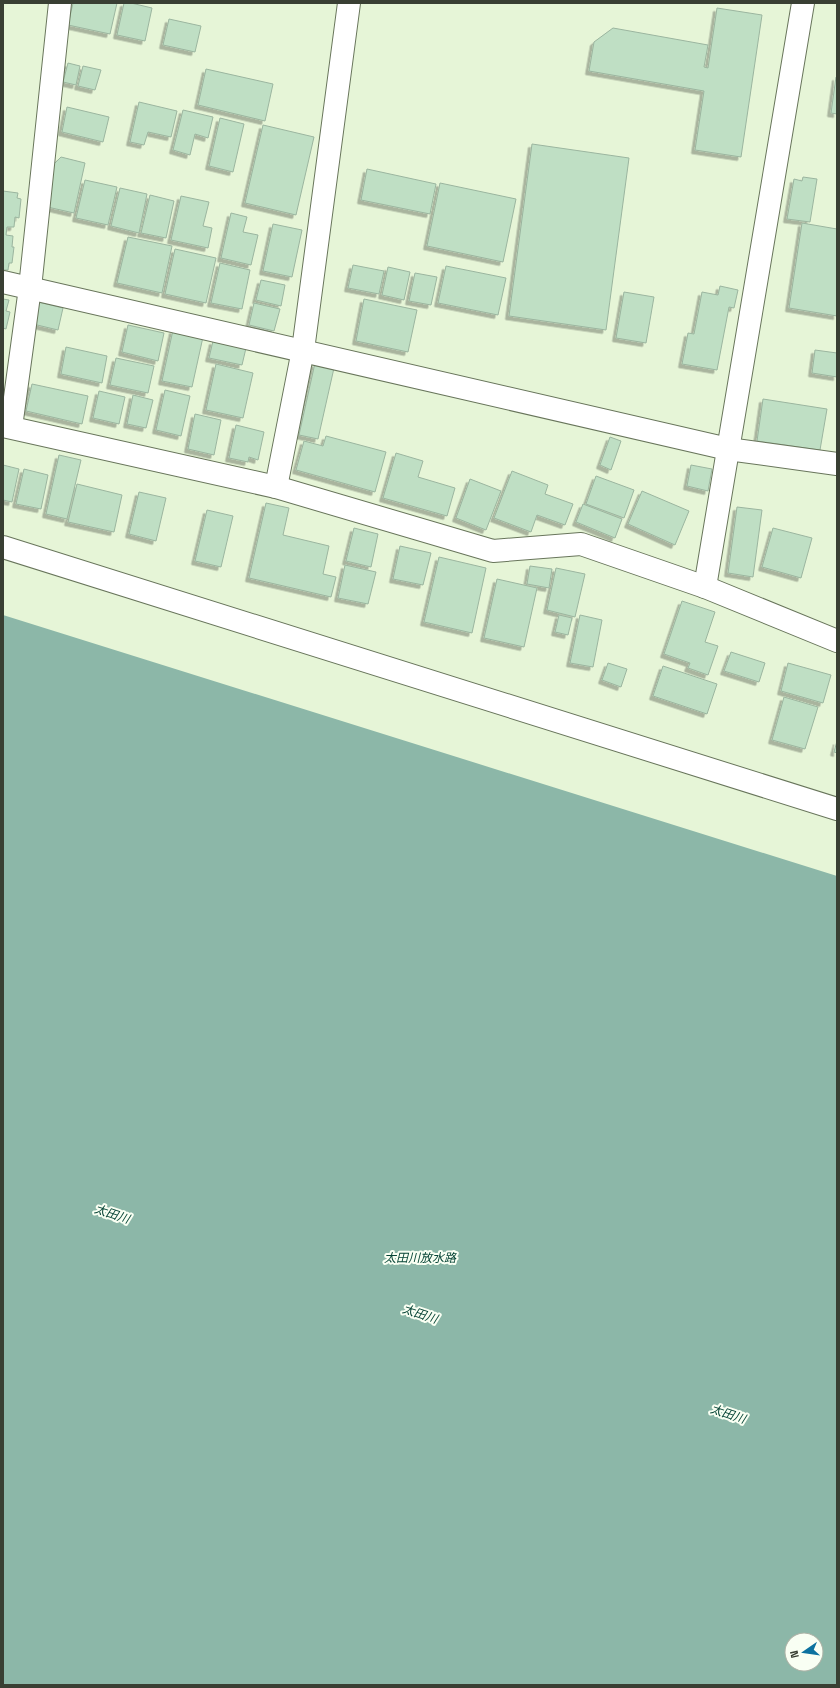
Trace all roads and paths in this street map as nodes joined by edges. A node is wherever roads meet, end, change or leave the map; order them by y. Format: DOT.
graph roads {
  1 [pos="60,3"];
  2 [pos="349,3"];
  3 [pos="803,3"];
  4 [pos="3,282"];
  5 [pos="30,288"];
  6 [pos="303,350"];
  7 [pos="7,427"];
  8 [pos="728,449"];
  9 [pos="837,464"];
  10 [pos="276,487"];
  11 [pos="3,547"];
  12 [pos="705,587"];
  13 [pos="837,641"];
  14 [pos="837,809"];
  1 -- 5 [label="street"];
  2 -- 6 [label="street"];
  3 -- 8 [label="street"];
  4 -- 5 [label="street"];
  5 -- 6 [label="street"];
  5 -- 7 [label="street"];
  6 -- 8 [label="street"];
  6 -- 10 [label="street"];
  7 -- 10 [label="street"];
  8 -- 9 [label="street"];
  8 -- 12 [label="street"];
  10 -- 12 [label="street"];
  11 -- 14 [label="street"];
  12 -- 13 [label="street"];
}
